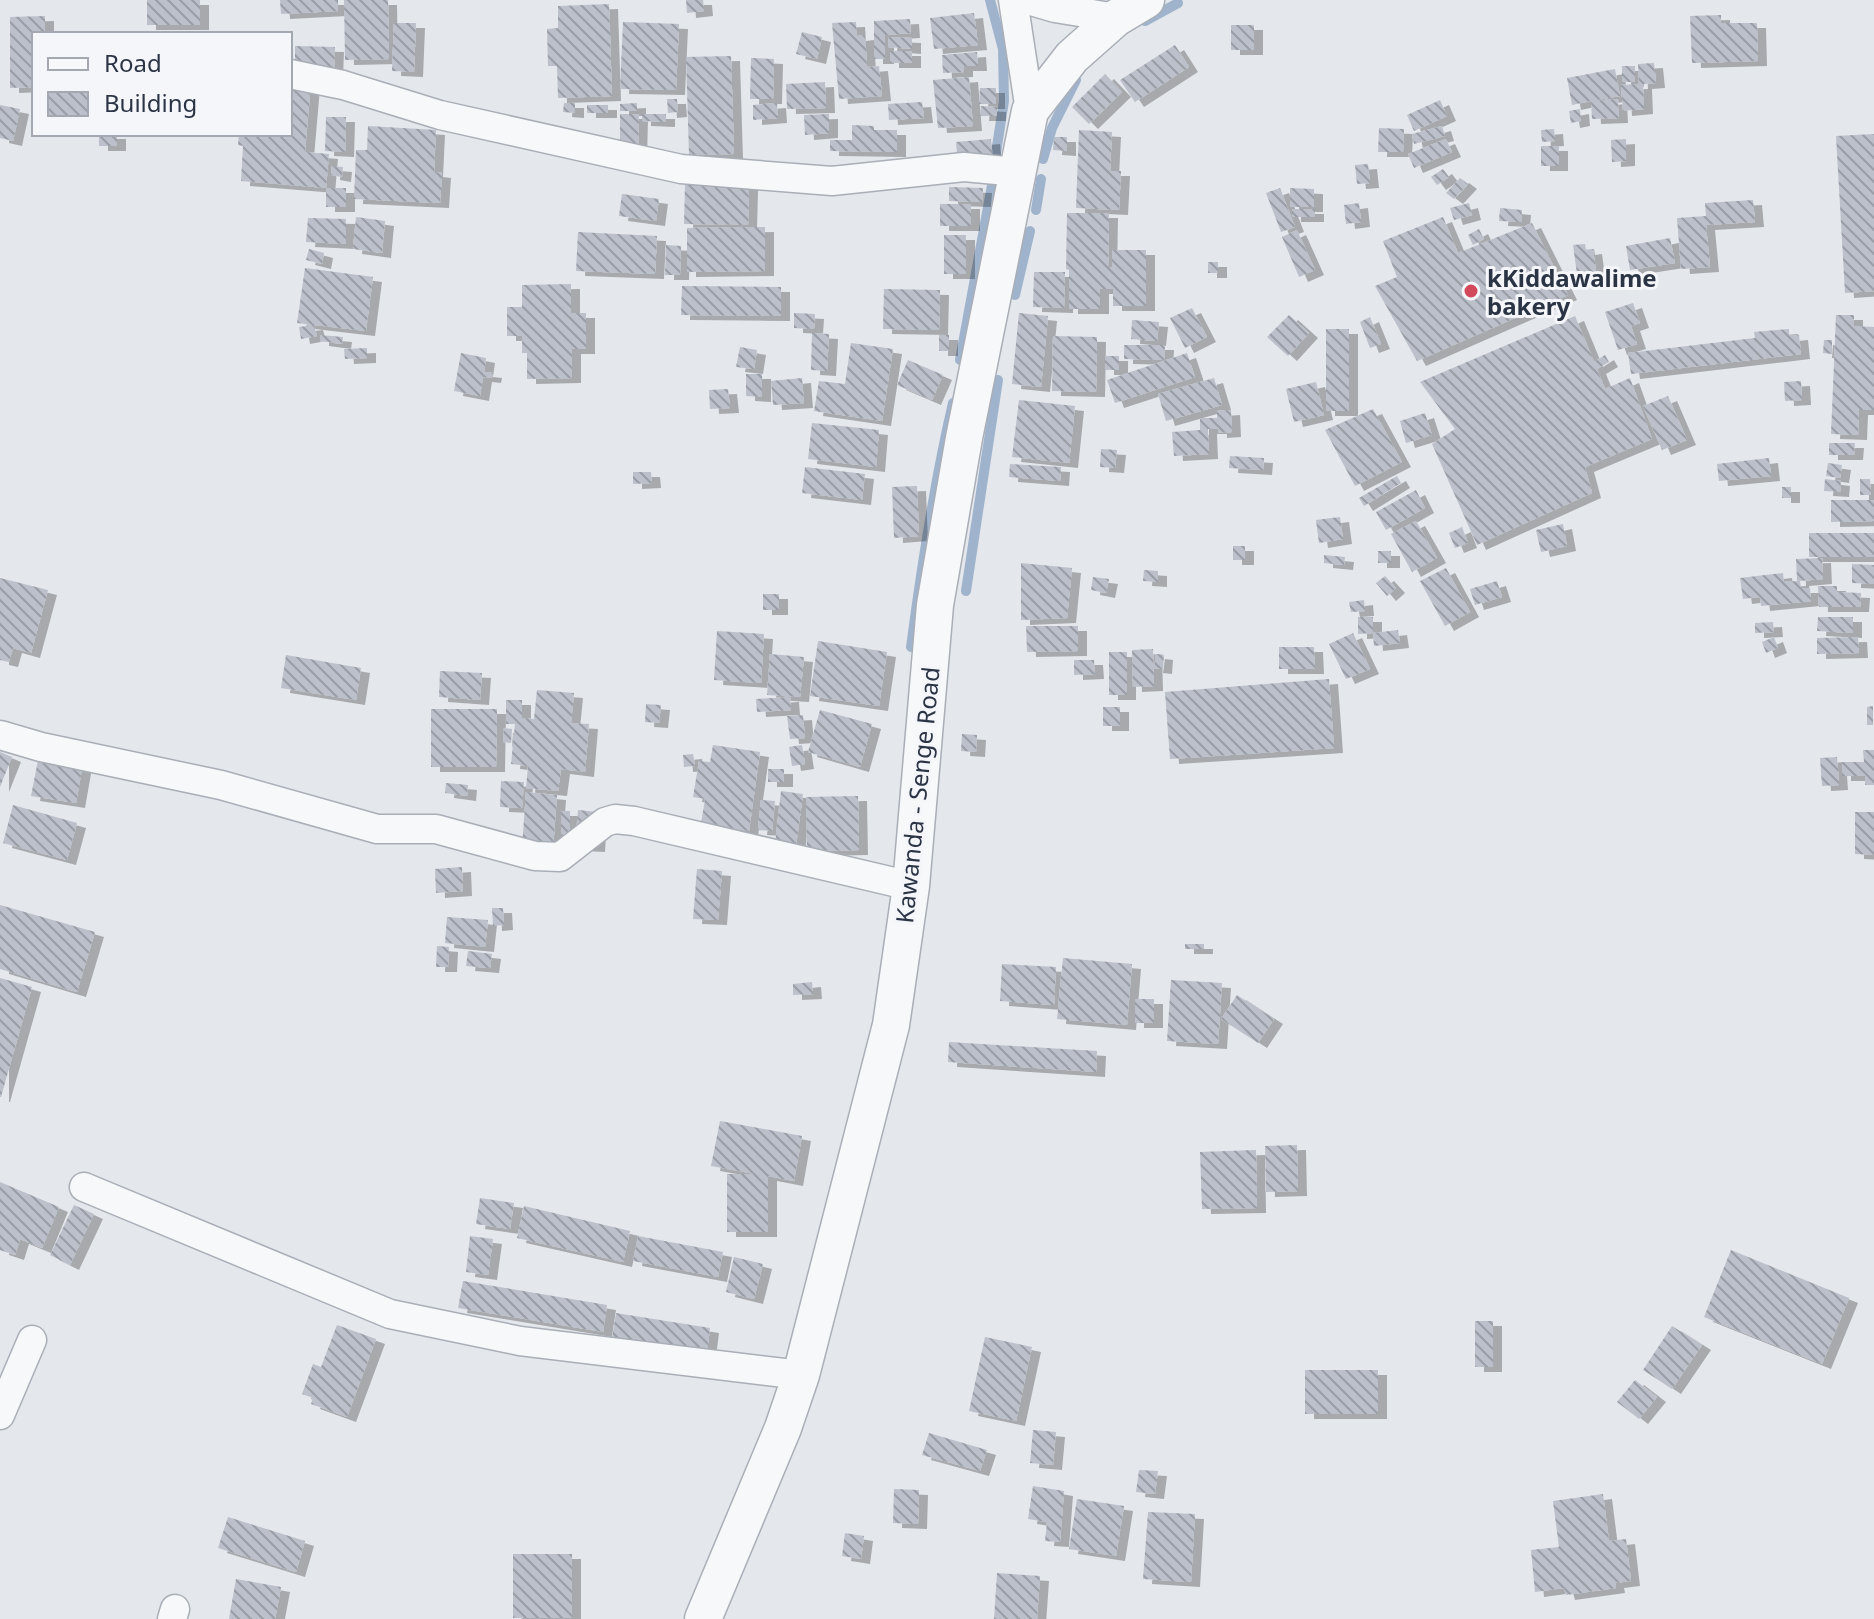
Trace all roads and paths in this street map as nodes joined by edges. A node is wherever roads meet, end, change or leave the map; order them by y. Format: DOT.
graph roads {
  1 [pos="1013,0"];
  2 [pos="1028,0"];
  3 [pos="1131,9"];
  4 [pos="292,74"];
  5 [pos="1030,111"];
  6 [pos="1018,172"];
  7 [pos="0,735"];
  8 [pos="911,886"];
  9 [pos="84,1187"];
  10 [pos="32,1340"];
  11 [pos="801,1375"];
  12 [pos="0,1415"];
  13 [pos="703,1619"];
  1 -- 5 [label="street"];
  2 -- 3 [label="street"];
  3 -- 5 [label="street, Kawanda - Senge Road"];
  4 -- 6 [label="street"];
  5 -- 6 [label="street, Kawanda - Senge Road"];
  6 -- 8 [label="street, Kawanda - Senge Road"];
  7 -- 8 [label="street"];
  8 -- 11 [label="street, Kawanda - Senge Road"];
  9 -- 11 [label="street"];
  10 -- 12 [label="street"];
  11 -- 13 [label="street, Kawanda - Senge Road"];
}
